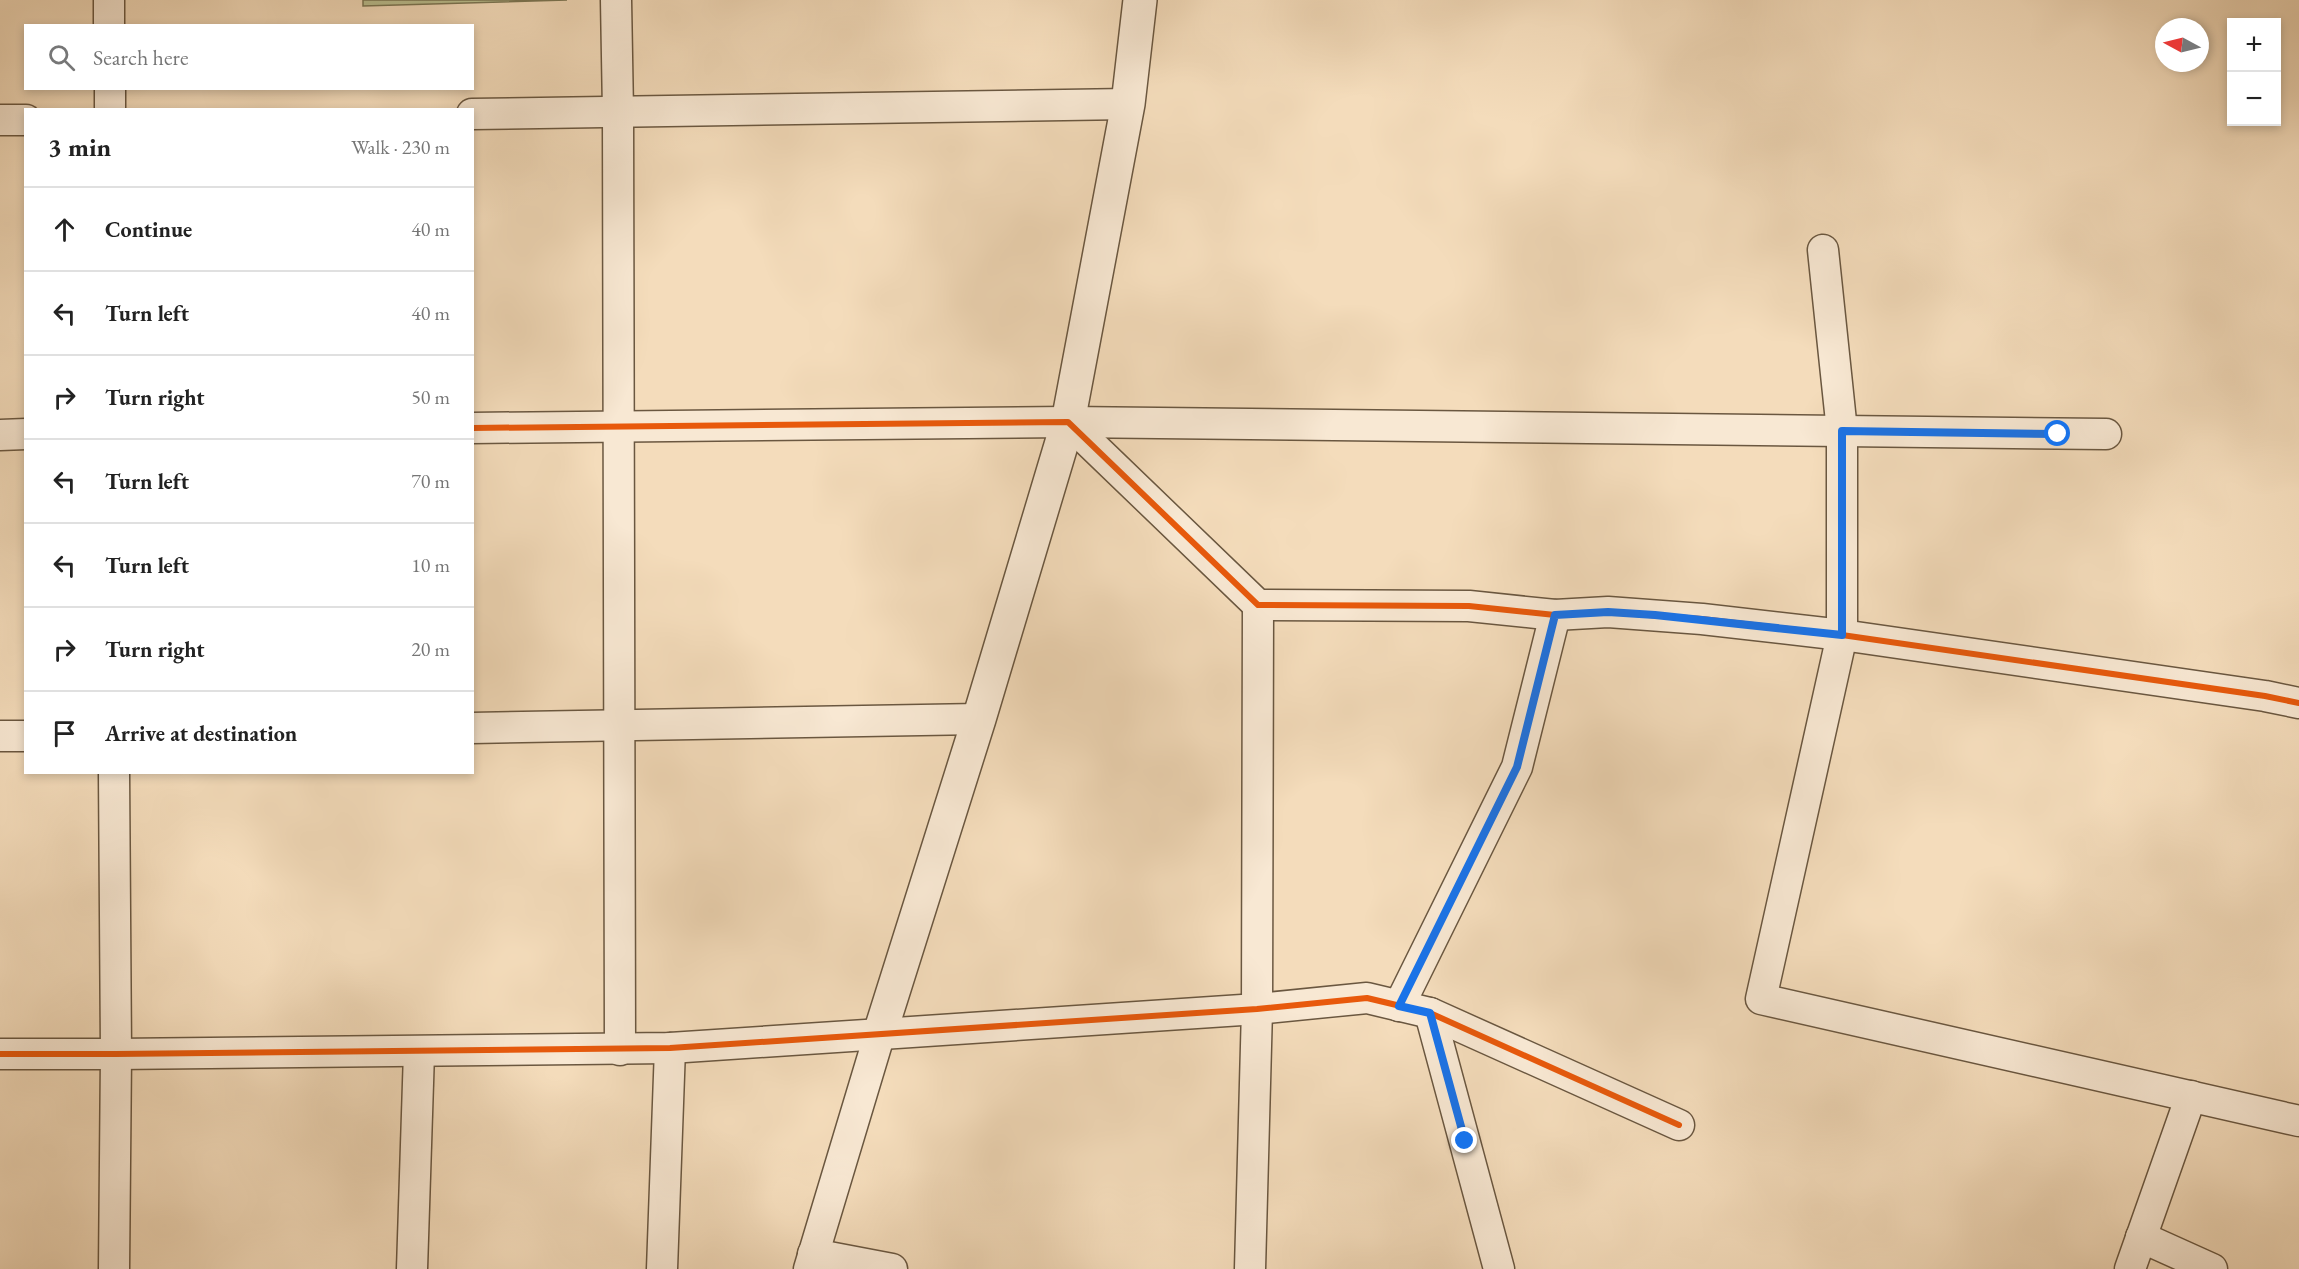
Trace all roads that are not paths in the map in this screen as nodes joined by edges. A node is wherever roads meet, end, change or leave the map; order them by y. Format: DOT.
graph roads {
  1 [pos="109,0"];
  2 [pos="616,0"];
  3 [pos="1140,0"];
  4 [pos="110,24"];
  5 [pos="110,90"];
  6 [pos="1128,104"];
  7 [pos="110,108"];
  8 [pos="618,112"];
  9 [pos="474,114"];
  10 [pos="0,120"];
  11 [pos="24,120"];
  12 [pos="1823,250"];
  13 [pos="1068,422"];
  14 [pos="619,427"];
  15 [pos="474,428"];
  16 [pos="1842,431"];
  17 [pos="24,434"];
  18 [pos="2106,434"];
  19 [pos="0,435"];
  20 [pos="1258,605"];
  21 [pos="1555,615"];
  22 [pos="1842,635"];
  23 [pos="2299,703"];
  24 [pos="979,719"];
  25 [pos="620,726"];
  26 [pos="474,729"];
  27 [pos="0,736"];
  28 [pos="24,736"];
  29 [pos="114,774"];
  30 [pos="1399,1006"];
  31 [pos="1257,1009"];
  32 [pos="1430,1013"];
  33 [pos="880,1032"];
  34 [pos="670,1048"];
  35 [pos="620,1050"];
  36 [pos="419,1052"];
  37 [pos="0,1054"];
  38 [pos="116,1054"];
  39 [pos="2191,1096"];
  40 [pos="2299,1121"];
  41 [pos="1679,1125"];
  42 [pos="2141,1237"];
  43 [pos="811,1262"];
  44 [pos="114,1269"];
  45 [pos="412,1269"];
  46 [pos="662,1269"];
  47 [pos="892,1269"];
  48 [pos="1250,1269"];
  49 [pos="1499,1269"];
  50 [pos="2130,1269"];
  51 [pos="2212,1269"];
  1 -- 4 [label="street"];
  2 -- 8 [label="street"];
  3 -- 6 [label="street"];
  5 -- 7 [label="street"];
  6 -- 8 [label="street"];
  6 -- 13 [label="street"];
  8 -- 9 [label="street"];
  8 -- 14 [label="street"];
  10 -- 11 [label="street"];
  12 -- 16 [label="street"];
  13 -- 14 [label="street"];
  13 -- 16 [label="street"];
  13 -- 20 [label="street"];
  13 -- 24 [label="street"];
  14 -- 15 [label="street"];
  14 -- 25 [label="street"];
  16 -- 18 [label="street"];
  16 -- 22 [label="street"];
  17 -- 19 [label="street"];
  20 -- 21 [label="street"];
  20 -- 31 [label="street"];
  21 -- 22 [label="street"];
  21 -- 30 [label="street"];
  22 -- 23 [label="street"];
  22 -- 39 [label="street"];
  24 -- 25 [label="street"];
  24 -- 33 [label="street"];
  25 -- 26 [label="street"];
  25 -- 35 [label="street"];
  27 -- 28 [label="street"];
  29 -- 38 [label="street"];
  30 -- 31 [label="street"];
  30 -- 32 [label="street"];
  31 -- 33 [label="street"];
  31 -- 48 [label="street"];
  32 -- 41 [label="street"];
  32 -- 49 [label="street"];
  33 -- 34 [label="street"];
  33 -- 43 [label="street"];
  34 -- 35 [label="street"];
  34 -- 46 [label="street"];
  35 -- 36 [label="street"];
  36 -- 38 [label="street"];
  36 -- 45 [label="street"];
  37 -- 38 [label="street"];
  38 -- 44 [label="street"];
  39 -- 40 [label="street"];
  39 -- 42 [label="street"];
  42 -- 50 [label="street"];
  42 -- 51 [label="street"];
  43 -- 47 [label="street"];
}
